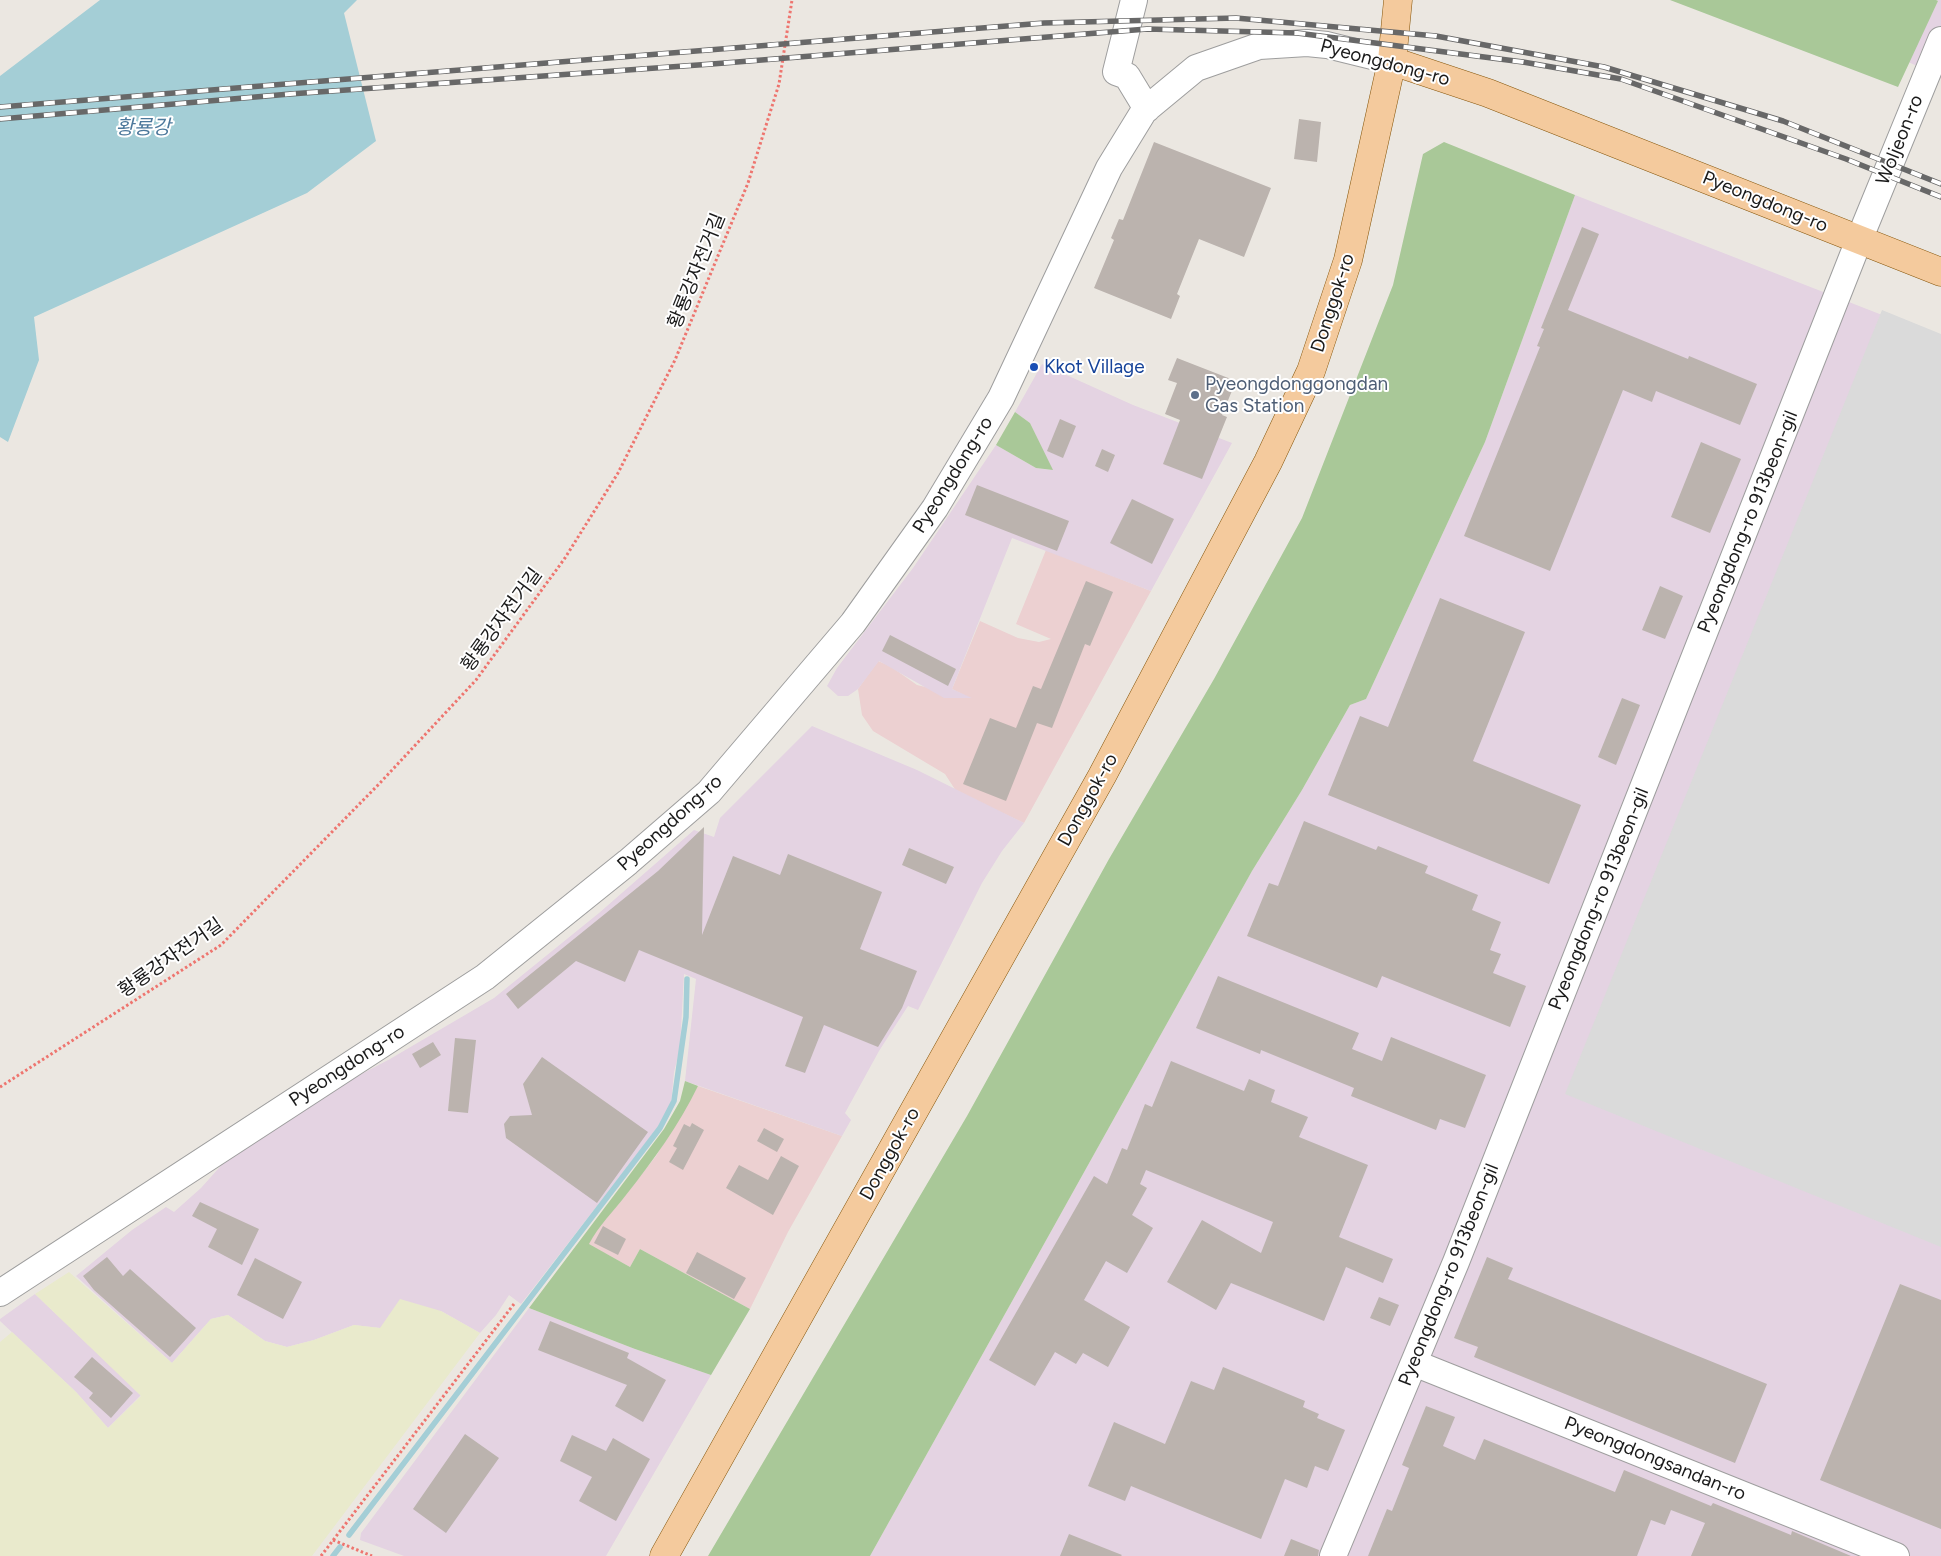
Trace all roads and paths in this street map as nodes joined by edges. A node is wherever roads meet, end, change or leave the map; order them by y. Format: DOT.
graph roads {
  1 [pos="792,0"];
  2 [pos="1134,0"];
  3 [pos="1398,0"];
  4 [pos="1941,40"];
  5 [pos="1392,61"];
  6 [pos="1147,108"];
  7 [pos="1859,240"];
  8 [pos="1941,272"];
  9 [pos="0,1087"];
  10 [pos="0,1293"];
  11 [pos="514,1304"];
  12 [pos="1414,1363"];
  13 [pos="333,1540"];
  14 [pos="321,1556"];
  15 [pos="372,1556"];
  16 [pos="664,1556"];
  17 [pos="1333,1556"];
  18 [pos="1896,1556"];
  1 -- 9 [label="path, 황룡강자전거길"];
  2 -- 6 [label="street"];
  3 -- 5 [label="main road, Donggok-ro"];
  4 -- 7 [label="street, Woljeon-ro"];
  5 -- 6 [label="street, Pyeongdong-ro"];
  5 -- 7 [label="main road, Pyeongdong-ro"];
  5 -- 16 [label="main road, Donggok-ro"];
  6 -- 10 [label="street, Pyeongdong-ro"];
  7 -- 8 [label="main road, Pyeongdong-ro"];
  7 -- 12 [label="street, Pyeongdong-ro 913beon-gil"];
  11 -- 13 [label="path"];
  12 -- 17 [label="street, Pyeongdong-ro 913beon-gil"];
  12 -- 18 [label="street, Pyeongdongsandan-ro"];
  13 -- 14 [label="path"];
  13 -- 15 [label="path"];
}
